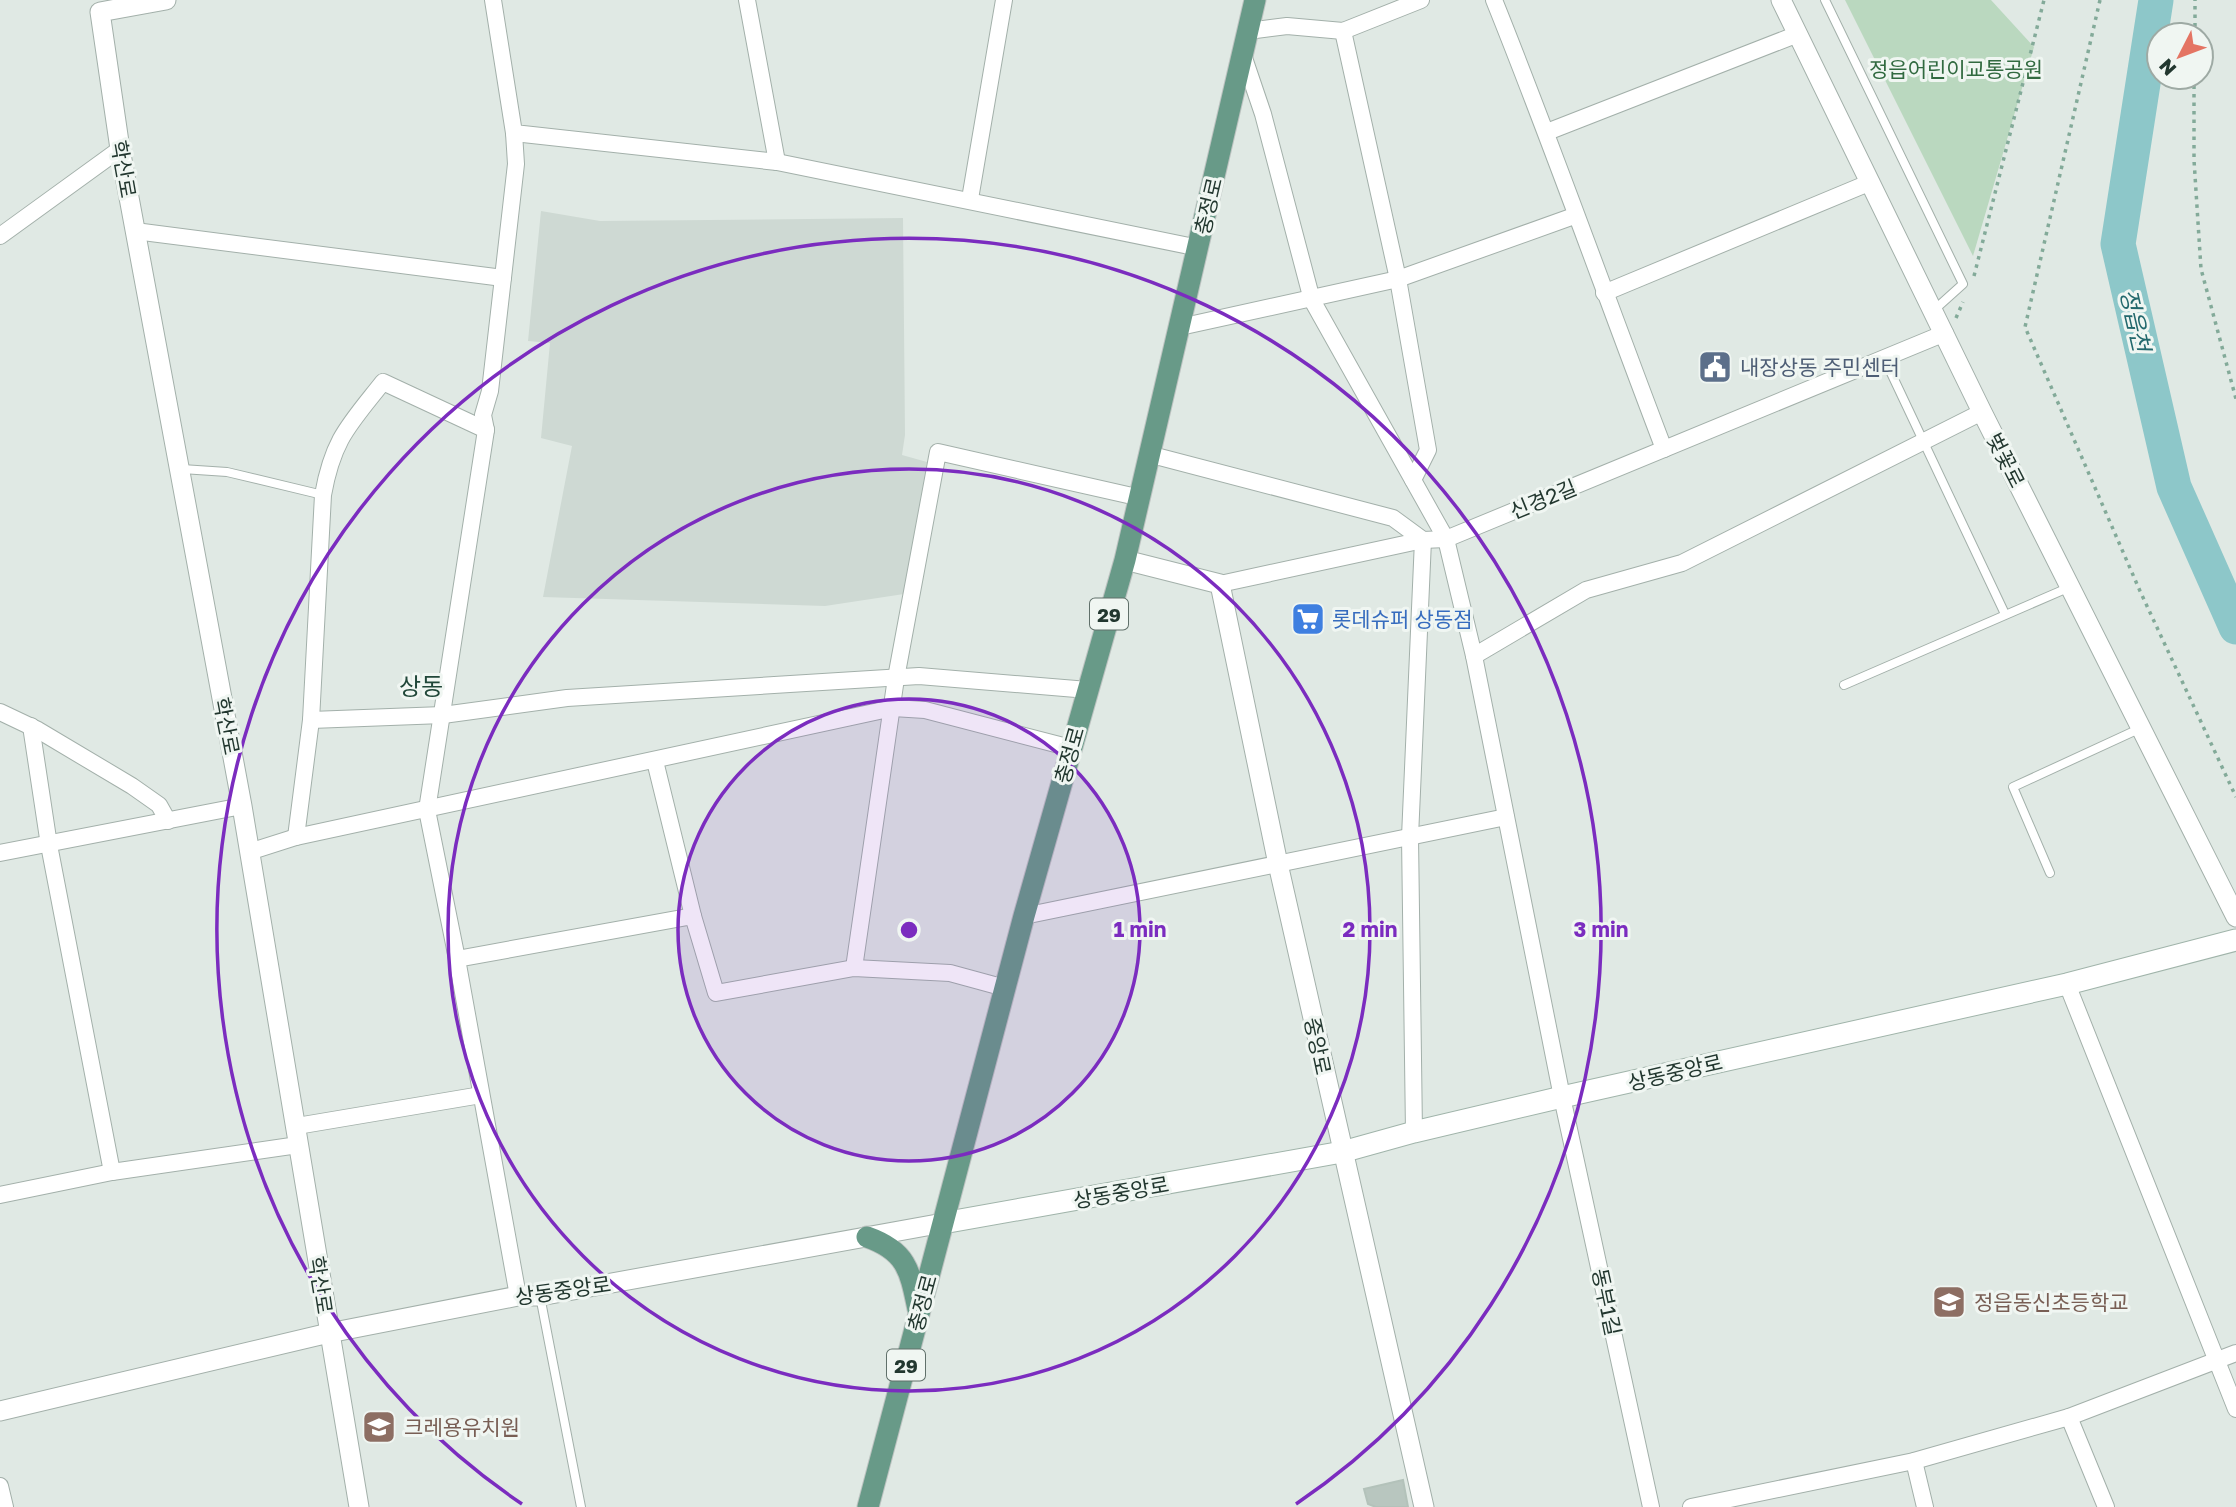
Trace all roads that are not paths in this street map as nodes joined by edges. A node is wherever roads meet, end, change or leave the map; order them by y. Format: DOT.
graph roads {
  1 [pos="166,0"];
  2 [pos="493,0"];
  3 [pos="747,0"];
  4 [pos="1004,0"];
  5 [pos="1255,0"];
  6 [pos="1421,0"];
  7 [pos="1494,0"];
  8 [pos="1781,0"];
  9 [pos="1825,0"];
  10 [pos="99,6"];
  11 [pos="1248,31"];
  12 [pos="1343,31"];
  13 [pos="1798,34"];
  14 [pos="1242,55"];
  15 [pos="1547,132"];
  16 [pos="513,133"];
  17 [pos="120,149"];
  18 [pos="778,162"];
  19 [pos="1871,182"];
  20 [pos="971,200"];
  21 [pos="1574,216"];
  22 [pos="135,231"];
  23 [pos="0,236"];
  24 [pos="1199,248"];
  25 [pos="503,278"];
  26 [pos="1398,279"];
  27 [pos="1604,293"];
  28 [pos="1312,300"];
  29 [pos="1934,311"];
  30 [pos="1181,327"];
  31 [pos="1946,336"];
  32 [pos="1884,358"];
  33 [pos="1982,412"];
  34 [pos="486,430"];
  35 [pos="1923,442"];
  36 [pos="1664,449"];
  37 [pos="1152,455"];
  38 [pos="179,469"];
  39 [pos="1413,480"];
  40 [pos="323,495"];
  41 [pos="1141,498"];
  42 [pos="1446,539"];
  43 [pos="1423,540"];
  44 [pos="1125,560"];
  45 [pos="1220,584"];
  46 [pos="2070,587"];
  47 [pos="2005,614"];
  48 [pos="1474,656"];
  49 [pos="896,678"];
  50 [pos="1844,685"];
  51 [pos="1088,690"];
  52 [pos="893,708"];
  53 [pos="0,712"];
  54 [pos="443,715"];
  55 [pos="311,720"];
  56 [pos="31,726"];
  57 [pos="2141,728"];
  58 [pos="1071,748"];
  59 [pos="655,761"];
  60 [pos="242,806"];
  61 [pos="427,810"];
  62 [pos="1506,817"];
  63 [pos="168,821"];
  64 [pos="296,837"];
  65 [pos="1410,837"];
  66 [pos="49,845"];
  67 [pos="249,852"];
  68 [pos="0,853"];
  69 [pos="1278,864"];
  70 [pos="2050,873"];
  71 [pos="693,916"];
  72 [pos="1024,916"];
  73 [pos="2236,916"];
  74 [pos="2236,940"];
  75 [pos="457,959"];
  76 [pos="853,968"];
  77 [pos="2067,984"];
  78 [pos="1005,988"];
  79 [pos="481,1095"];
  80 [pos="1562,1097"];
  81 [pos="1414,1132"];
  82 [pos="297,1136"];
  83 [pos="1342,1152"];
  84 [pos="112,1172"];
  85 [pos="0,1195"];
  86 [pos="943,1223"];
  87 [pos="867,1237"];
  88 [pos="518,1296"];
  89 [pos="540,1296"];
  90 [pos="919,1314"];
  91 [pos="329,1333"];
  92 [pos="2236,1353"];
  93 [pos="2216,1362"];
  94 [pos="2236,1409"];
  95 [pos="0,1411"];
  96 [pos="2069,1417"];
  97 [pos="1914,1461"];
  98 [pos="0,1486"];
  99 [pos="5,1507"];
  100 [pos="359,1507"];
  101 [pos="581,1507"];
  102 [pos="868,1507"];
  103 [pos="1424,1507"];
  104 [pos="1651,1507"];
  105 [pos="1691,1507"];
  106 [pos="1925,1507"];
  107 [pos="2106,1507"];
  1 -- 10 [label="street, 학산로"];
  2 -- 16 [label="street"];
  3 -- 18 [label="street"];
  4 -- 20 [label="street"];
  5 -- 11 [label="main road, 충정로 / 29"];
  6 -- 12 [label="street"];
  7 -- 15 [label="street"];
  8 -- 13 [label="street, 벚꽃로"];
  9 -- 29 [label="lane"];
  10 -- 17 [label="street, 학산로"];
  11 -- 12 [label="street"];
  11 -- 14 [label="main road, 충정로 / 29"];
  12 -- 26 [label="street"];
  13 -- 15 [label="street"];
  13 -- 19 [label="street, 벚꽃로"];
  14 -- 24 [label="main road, 충정로 / 29"];
  14 -- 28 [label="street, 동부1길"];
  15 -- 21 [label="street"];
  16 -- 18 [label="street"];
  16 -- 25 [label="street"];
  17 -- 22 [label="street, 학산로"];
  17 -- 23 [label="street"];
  18 -- 20 [label="street"];
  19 -- 27 [label="street"];
  19 -- 29 [label="street, 벚꽃로"];
  20 -- 24 [label="street"];
  21 -- 26 [label="street"];
  21 -- 27 [label="street"];
  22 -- 25 [label="street"];
  22 -- 38 [label="street, 학산로"];
  24 -- 30 [label="main road, 충정로 / 29"];
  25 -- 34 [label="street"];
  26 -- 28 [label="street"];
  26 -- 39 [label="street"];
  27 -- 36 [label="street"];
  28 -- 30 [label="street"];
  28 -- 39 [label="street, 동부1길"];
  29 -- 31 [label="street, 벚꽃로"];
  30 -- 37 [label="main road, 충정로 / 29"];
  31 -- 32 [label="street, 신경2길"];
  31 -- 33 [label="street, 벚꽃로"];
  32 -- 35 [label="lane"];
  32 -- 36 [label="street, 신경2길"];
  33 -- 35 [label="street"];
  33 -- 46 [label="street, 벚꽃로"];
  34 -- 40 [label="street"];
  34 -- 54 [label="street"];
  35 -- 47 [label="lane"];
  35 -- 48 [label="street"];
  36 -- 42 [label="street, 신경2길"];
  37 -- 41 [label="main road, 충정로 / 29"];
  37 -- 43 [label="street"];
  38 -- 40 [label="lane"];
  38 -- 60 [label="street, 학산로"];
  39 -- 42 [label="street, 동부1길"];
  40 -- 55 [label="street"];
  41 -- 44 [label="main road, 충정로 / 29"];
  41 -- 49 [label="street"];
  42 -- 43 [label="street, 신경2길"];
  42 -- 48 [label="street, 동부1길"];
  43 -- 45 [label="street, 신경2길"];
  43 -- 65 [label="street"];
  44 -- 45 [label="street, 신경2길"];
  44 -- 51 [label="main road, 충정로 / 29"];
  45 -- 69 [label="street, 중앙로"];
  46 -- 47 [label="lane"];
  46 -- 57 [label="street, 벚꽃로"];
  47 -- 50 [label="lane"];
  48 -- 62 [label="street, 동부1길"];
  49 -- 51 [label="street"];
  49 -- 52 [label="street"];
  49 -- 54 [label="street"];
  51 -- 58 [label="main road, 충정로 / 29"];
  52 -- 58 [label="street"];
  52 -- 59 [label="street"];
  52 -- 76 [label="street"];
  53 -- 56 [label="street"];
  54 -- 55 [label="street"];
  54 -- 61 [label="street"];
  55 -- 64 [label="street"];
  56 -- 63 [label="street"];
  56 -- 66 [label="street"];
  57 -- 70 [label="lane"];
  57 -- 73 [label="street, 벚꽃로"];
  58 -- 72 [label="main road, 충정로 / 29"];
  59 -- 61 [label="street"];
  59 -- 71 [label="street"];
  60 -- 63 [label="street"];
  60 -- 67 [label="street, 학산로"];
  61 -- 64 [label="street"];
  61 -- 75 [label="street"];
  62 -- 65 [label="street"];
  62 -- 80 [label="street, 동부1길"];
  63 -- 66 [label="street"];
  64 -- 67 [label="street"];
  65 -- 69 [label="street"];
  65 -- 81 [label="street"];
  66 -- 68 [label="street"];
  66 -- 84 [label="street"];
  67 -- 82 [label="street, 학산로"];
  69 -- 72 [label="street"];
  69 -- 83 [label="street, 중앙로"];
  71 -- 75 [label="street"];
  71 -- 76 [label="street"];
  72 -- 78 [label="main road, 충정로 / 29"];
  74 -- 77 [label="main road, 상동중앙로"];
  75 -- 79 [label="street"];
  76 -- 78 [label="street"];
  77 -- 80 [label="main road, 상동중앙로"];
  77 -- 93 [label="street"];
  78 -- 86 [label="main road, 충정로 / 29"];
  79 -- 82 [label="street"];
  79 -- 88 [label="street"];
  80 -- 81 [label="main road, 상동중앙로"];
  80 -- 104 [label="street, 동부1길"];
  81 -- 83 [label="main road, 상동중앙로"];
  82 -- 84 [label="street"];
  82 -- 91 [label="street, 학산로"];
  83 -- 86 [label="main road, 상동중앙로"];
  83 -- 103 [label="street, 중앙로"];
  84 -- 85 [label="street"];
  86 -- 87 [label="street, 상동중앙로"];
  86 -- 90 [label="main road, 충정로 / 29"];
  87 -- 89 [label="street, 상동중앙로"];
  87 -- 90 [label="main road"];
  88 -- 89 [label="street, 상동중앙로"];
  88 -- 91 [label="street, 상동중앙로"];
  89 -- 101 [label="lane"];
  90 -- 102 [label="main road, 충정로 / 29"];
  91 -- 95 [label="street, 상동중앙로"];
  91 -- 100 [label="street, 학산로"];
  92 -- 93 [label="street"];
  93 -- 94 [label="street"];
  93 -- 96 [label="street"];
  96 -- 97 [label="street"];
  96 -- 107 [label="street"];
  97 -- 105 [label="street"];
  97 -- 106 [label="street"];
  98 -- 99 [label="street"];
}
